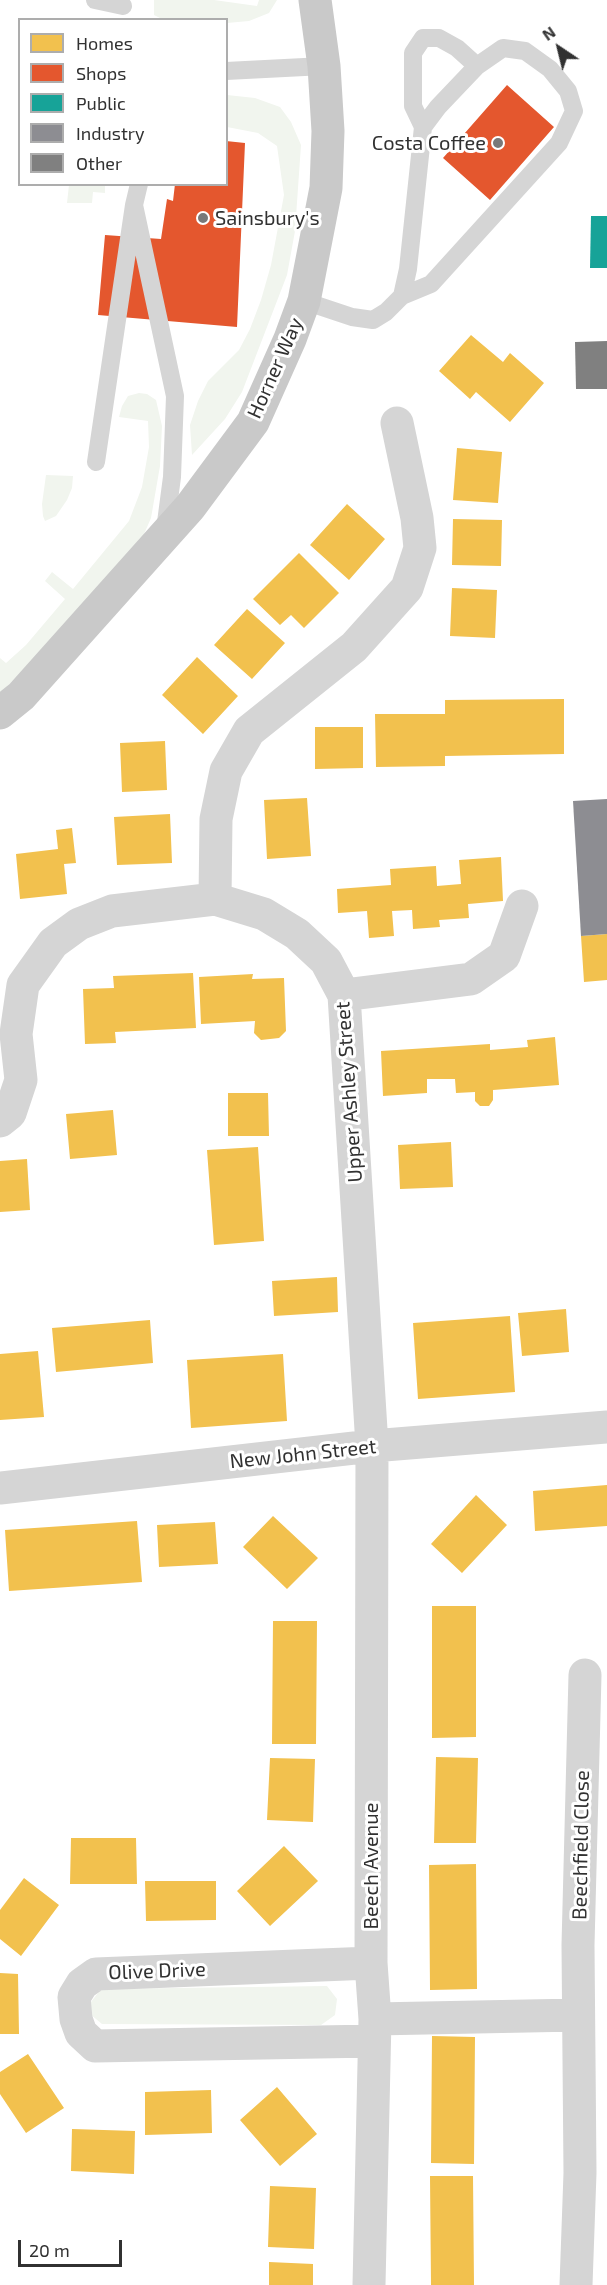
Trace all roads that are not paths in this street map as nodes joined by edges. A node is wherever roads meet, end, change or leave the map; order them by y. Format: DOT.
graph roads {
  1 [pos="95,0"];
  2 [pos="315,0"];
  3 [pos="334,0"];
  4 [pos="124,9"];
  5 [pos="323,53"];
  6 [pos="477,66"];
  7 [pos="228,71"];
  8 [pos="423,128"];
  9 [pos="139,186"];
  10 [pos="134,205"];
  11 [pos="402,296"];
  12 [pos="304,301"];
  13 [pos="397,423"];
  14 [pos="96,462"];
  15 [pos="164,534"];
  16 [pos="0,713"];
  17 [pos="215,899"];
  18 [pos="522,906"];
  19 [pos="344,995"];
  20 [pos="0,1120"];
  21 [pos="607,1427"];
  22 [pos="372,1446"];
  23 [pos="0,1488"];
  24 [pos="585,1675"];
  25 [pos="371,1963"];
  26 [pos="578,2015"];
  27 [pos="374,2030"];
  28 [pos="369,2285"];
  29 [pos="576,2285"];
  1 -- 4 [label="lane"];
  2 -- 5 [label="main road, Horner Way"];
  3 -- 5 [label="main road, Horner Way"];
  5 -- 7 [label="lane"];
  5 -- 12 [label="main road, Horner Way"];
  6 -- 8 [label="lane"];
  6 -- 8 [label="lane"];
  6 -- 11 [label="lane"];
  8 -- 11 [label="lane"];
  9 -- 10 [label="lane"];
  10 -- 14 [label="lane"];
  10 -- 15 [label="lane"];
  11 -- 12 [label="lane"];
  12 -- 15 [label="main road, Horner Way"];
  13 -- 17 [label="street"];
  15 -- 16 [label="main road, Horner Way"];
  17 -- 19 [label="street, Upper Ashley Street"];
  17 -- 20 [label="street"];
  18 -- 19 [label="street"];
  19 -- 22 [label="street, Upper Ashley Street"];
  21 -- 22 [label="street, New John Street"];
  22 -- 23 [label="street, New John Street"];
  22 -- 25 [label="street, Beech Avenue"];
  24 -- 26 [label="street, Beechfield Close"];
  25 -- 27 [label="street, Beech Avenue"];
  25 -- 27 [label="street, Olive Drive"];
  26 -- 27 [label="street"];
  26 -- 29 [label="street, Beechfield Close"];
  27 -- 28 [label="street, Beech Avenue"];
}
